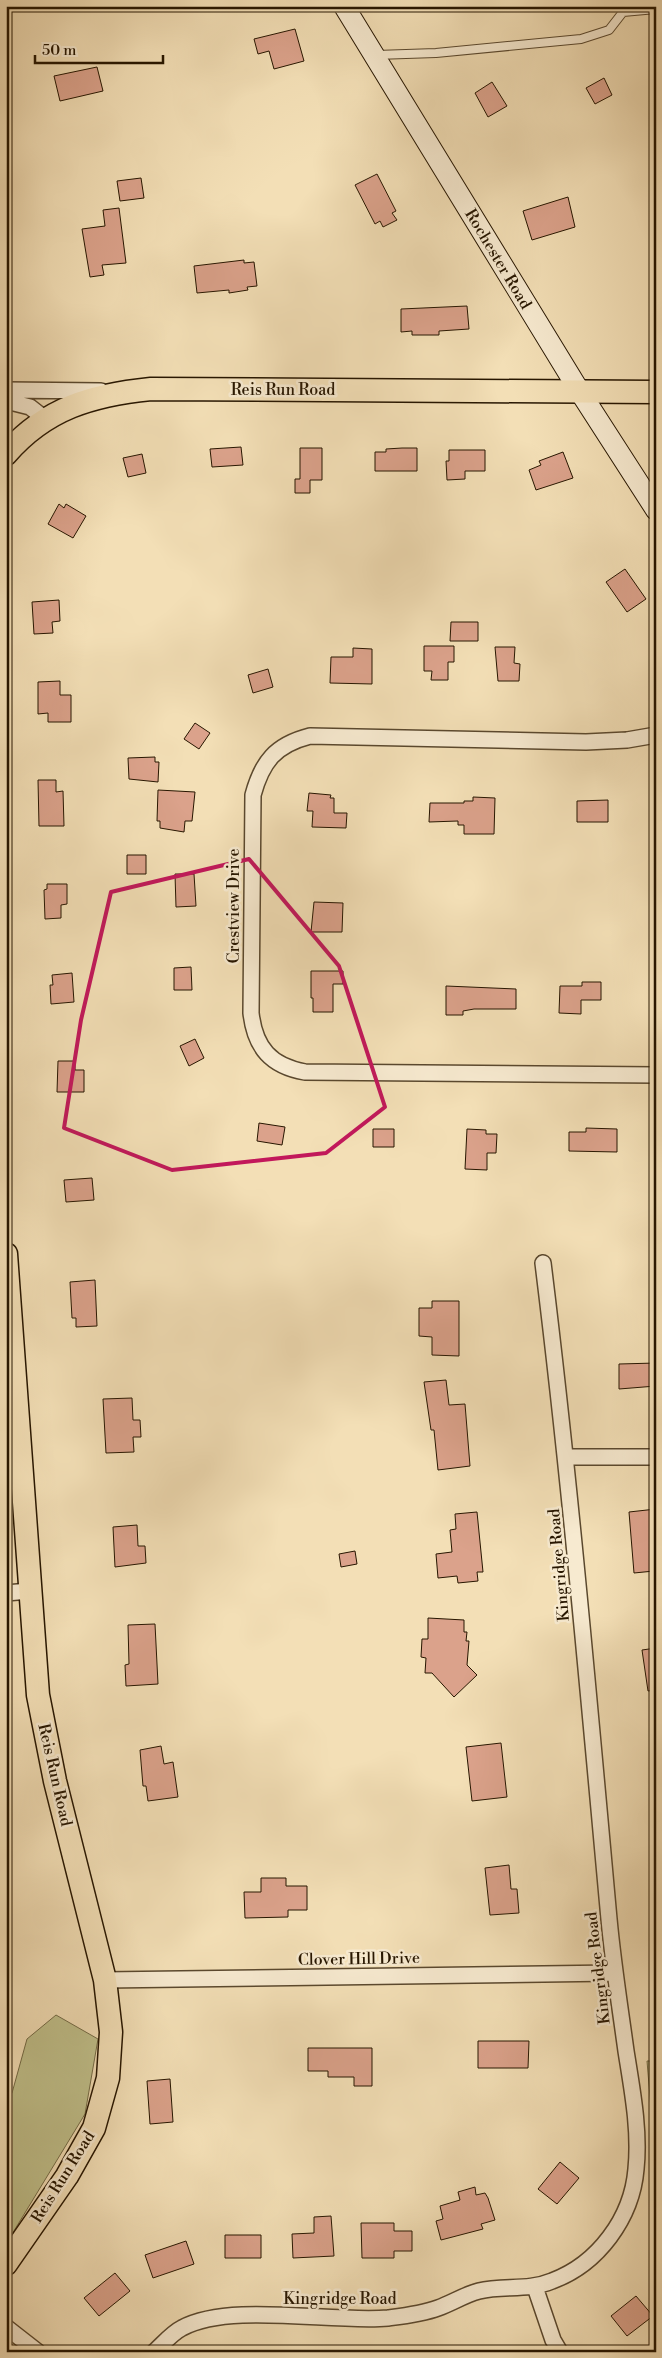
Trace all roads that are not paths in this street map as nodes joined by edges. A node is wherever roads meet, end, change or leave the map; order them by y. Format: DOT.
graph roads {
  1 [pos="344,6"];
  2 [pos="656,9"];
  3 [pos="374,55"];
  4 [pos="6,390"];
  5 [pos="122,392"];
  6 [pos="580,392"];
  7 [pos="656,392"];
  8 [pos="6,401"];
  9 [pos="44,418"];
  10 [pos="6,454"];
  11 [pos="656,510"];
  12 [pos="656,735"];
  13 [pos="656,1075"];
  14 [pos="6,1254"];
  15 [pos="543,1263"];
  16 [pos="566,1457"];
  17 [pos="656,1457"];
  18 [pos="29,1591"];
  19 [pos="6,1593"];
  20 [pos="614,1973"];
  21 [pos="105,1980"];
  22 [pos="6,2264"];
  23 [pos="535,2287"];
  24 [pos="6,2327"];
  25 [pos="38,2352"];
  26 [pos="154,2352"];
  27 [pos="560,2352"];
  1 -- 3 [label="street, Rochester Road"];
  2 -- 3 [label="lane"];
  3 -- 6 [label="street, Rochester Road"];
  4 -- 5 [label="street"];
  5 -- 6 [label="main road, Reis Run Road"];
  5 -- 9 [label="main road, Reis Run Road"];
  6 -- 7 [label="main road, Reis Run Road"];
  6 -- 11 [label="street, Rochester Road"];
  8 -- 9 [label="street"];
  9 -- 10 [label="main road, Reis Run Road"];
  12 -- 13 [label="street, Crestview Drive"];
  14 -- 18 [label="main road, Reis Run Road"];
  15 -- 16 [label="street, Kingridge Road"];
  16 -- 17 [label="street"];
  16 -- 20 [label="street, Kingridge Road"];
  18 -- 19 [label="street"];
  18 -- 21 [label="main road, Reis Run Road"];
  20 -- 21 [label="street, Clover Hill Drive"];
  20 -- 23 [label="street, Kingridge Road"];
  21 -- 22 [label="main road, Reis Run Road"];
  23 -- 26 [label="street, Kingridge Road"];
  23 -- 27 [label="street"];
  24 -- 25 [label="street"];
}
